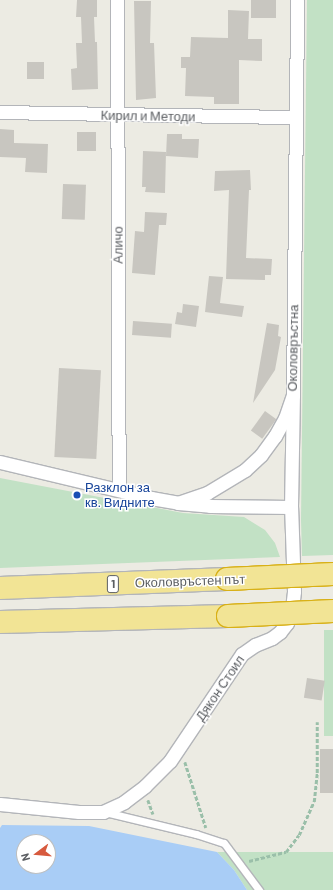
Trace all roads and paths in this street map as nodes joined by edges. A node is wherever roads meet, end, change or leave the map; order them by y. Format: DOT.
graph roads {
  1 [pos="117,0"];
  2 [pos="297,0"];
  3 [pos="0,112"];
  4 [pos="118,115"];
  5 [pos="296,117"];
  6 [pos="293,395"];
  7 [pos="0,462"];
  8 [pos="119,489"];
  9 [pos="178,503"];
  10 [pos="291,507"];
  11 [pos="333,574"];
  12 [pos="0,588"];
  13 [pos="333,611"];
  14 [pos="0,622"];
  15 [pos="317,722"];
  16 [pos="182,744"];
  17 [pos="145,786"];
  18 [pos="0,804"];
  19 [pos="103,812"];
  20 [pos="158,826"];
  21 [pos="208,838"];
  22 [pos="240,863"];
  23 [pos="259,890"];
  1 -- 4 [label="street, Аличо"];
  2 -- 5 [label="street, Околовръстна"];
  3 -- 4 [label="street, Кирил и Методи"];
  4 -- 5 [label="street, Кирил и Методи"];
  4 -- 8 [label="street, Аличо"];
  5 -- 6 [label="street, Околовръстна"];
  6 -- 9 [label="street, Околовръстна"];
  6 -- 10 [label="street, Дякон Стоил"];
  7 -- 8 [label="street, Околовръстна"];
  8 -- 9 [label="street, Околовръстна"];
  9 -- 10 [label="street"];
  10 -- 16 [label="street, Дякон Стоил"];
  11 -- 12 [label="highway, Околовръстен път / 1, bridge"];
  13 -- 14 [label="highway, bridge"];
  15 -- 22 [label="path"];
  16 -- 17 [label="street, Дякон Стоил"];
  16 -- 21 [label="path"];
  17 -- 19 [label="street, Дякон Стоил"];
  17 -- 20 [label="path"];
  18 -- 19 [label="street, Дякон Стоил"];
  19 -- 20 [label="lane"];
  20 -- 21 [label="lane"];
  21 -- 22 [label="lane"];
  22 -- 23 [label="lane"];
}
